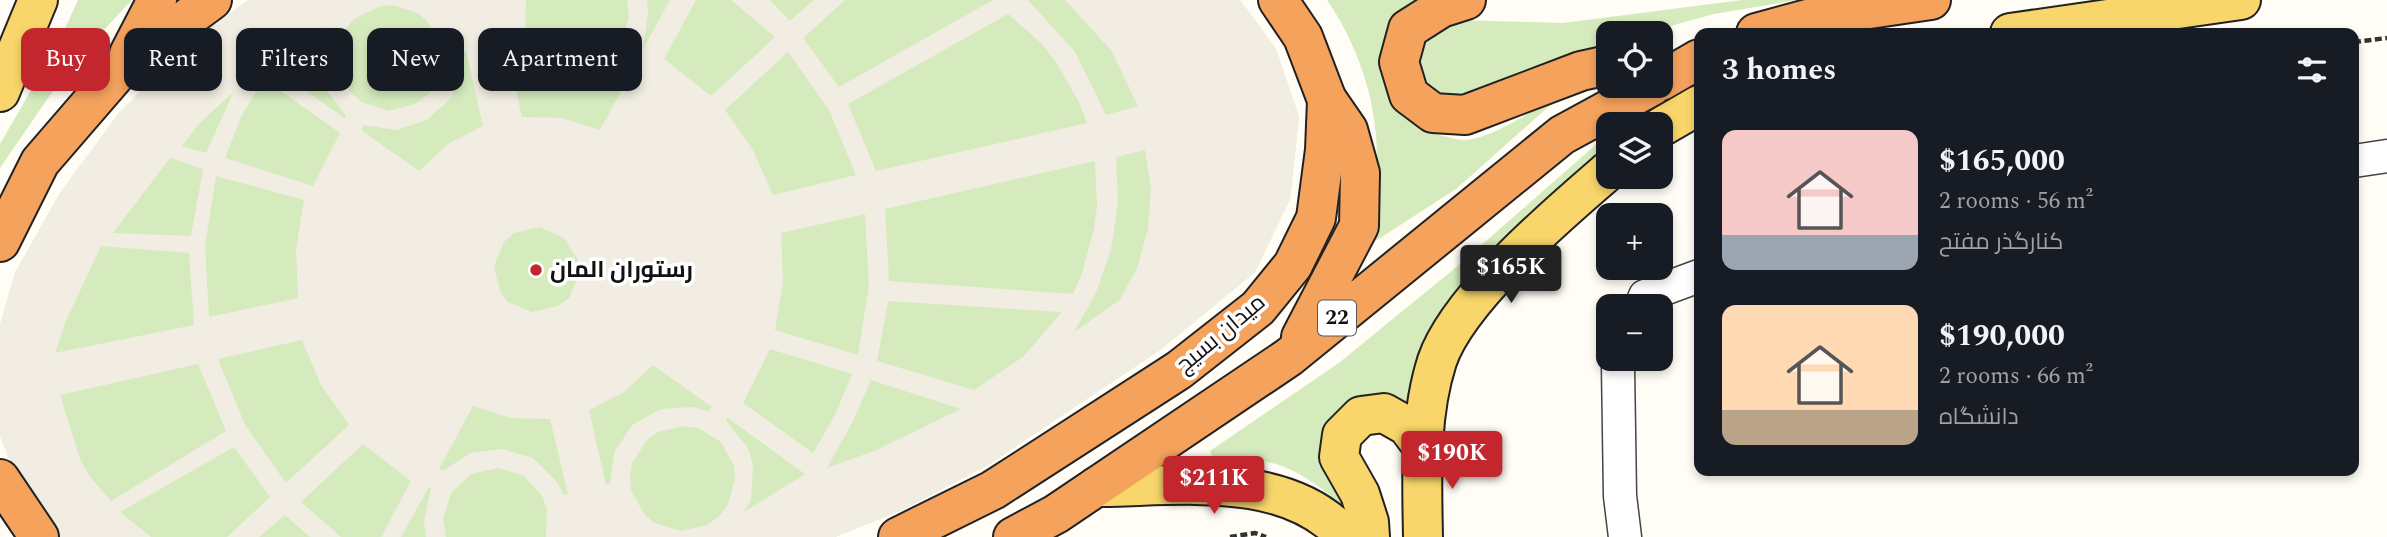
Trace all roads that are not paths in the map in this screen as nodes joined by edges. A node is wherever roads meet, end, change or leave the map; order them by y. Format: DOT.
graph roads {
  1 [pos="37,0"];
  2 [pos="157,0"];
  3 [pos="212,0"];
  4 [pos="1278,0"];
  5 [pos="1466,0"];
  6 [pos="1931,0"];
  7 [pos="2241,0"];
  8 [pos="1776,28"];
  9 [pos="2045,28"];
  10 [pos="1694,47"];
  11 [pos="1673,51"];
  12 [pos="1694,63"];
  13 [pos="123,66"];
  14 [pos="1596,68"];
  15 [pos="1673,74"];
  16 [pos="0,92"];
  17 [pos="1630,98"];
  18 [pos="1327,100"];
  19 [pos="1694,108"];
  20 [pos="1673,120"];
  21 [pos="2387,156"];
  22 [pos="2359,160"];
  23 [pos="1596,182"];
  24 [pos="0,242"];
  25 [pos="1694,278"];
  26 [pos="1650,294"];
  27 [pos="1289,357"];
  28 [pos="1618,371"];
  29 [pos="1422,446"];
  30 [pos="0,479"];
  31 [pos="1096,487"];
  32 [pos="39,537"];
  33 [pos="898,537"];
  34 [pos="1013,537"];
  35 [pos="1346,537"];
  36 [pos="1370,537"];
  37 [pos="1423,537"];
  38 [pos="1625,537"];
  1 -- 16 [label="main road"];
  2 -- 13 [label="highway"];
  3 -- 13 [label="highway"];
  4 -- 18 [label="highway, میدان بسیج"];
  5 -- 14 [label="highway"];
  6 -- 8 [label="highway"];
  7 -- 9 [label="main road"];
  10 -- 11 [label="highway"];
  12 -- 15 [label="highway"];
  13 -- 24 [label="highway"];
  17 -- 27 [label="highway, 22"];
  18 -- 27 [label="highway"];
  18 -- 33 [label="highway, میدان بسیج"];
  19 -- 20 [label="main road"];
  21 -- 22 [label="lane"];
  23 -- 29 [label="main road"];
  25 -- 26 [label="lane"];
  27 -- 31 [label="highway, 22"];
  28 -- 38 [label="lane"];
  29 -- 36 [label="main road"];
  29 -- 37 [label="main road"];
  30 -- 32 [label="highway"];
  31 -- 34 [label="highway, 22"];
  31 -- 35 [label="main road"];
}
